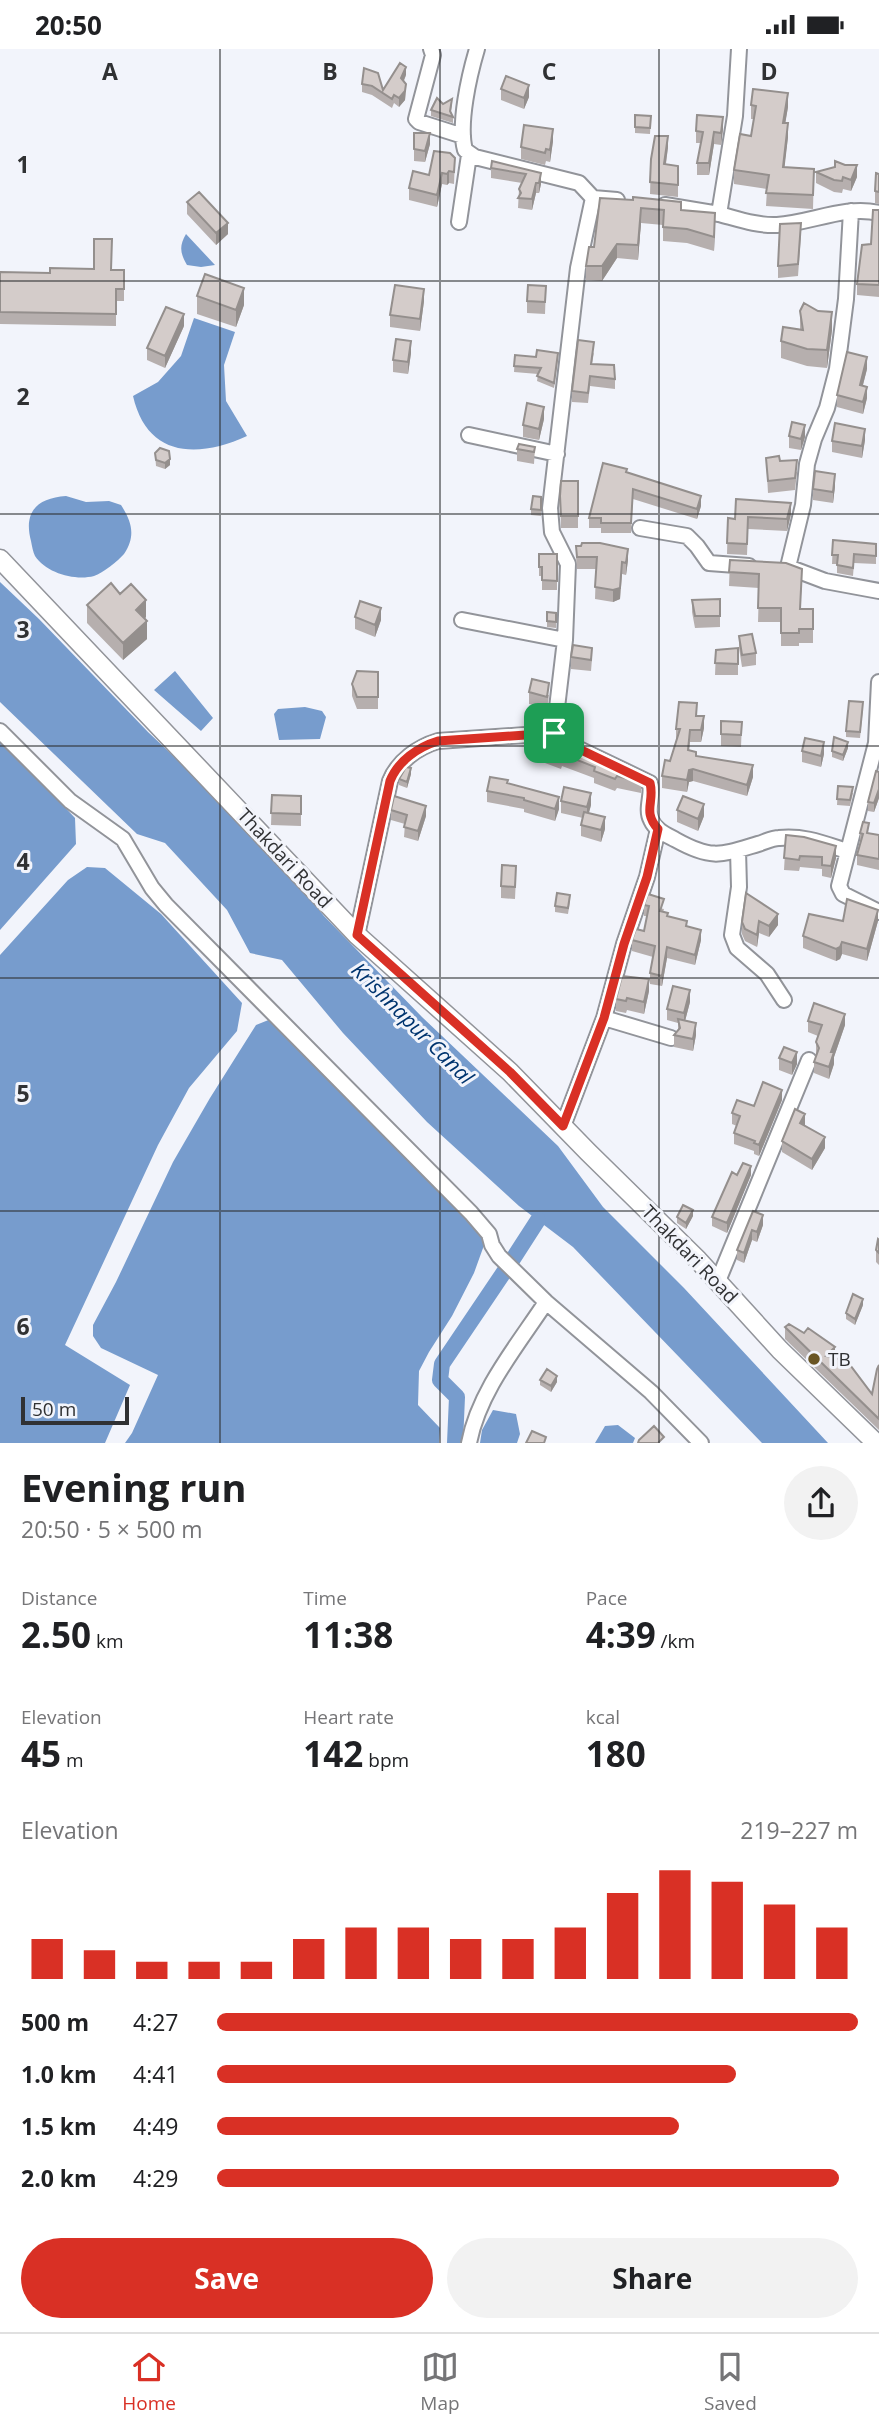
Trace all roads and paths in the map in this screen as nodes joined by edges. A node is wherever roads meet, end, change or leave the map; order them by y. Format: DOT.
graph roads {
  1 [pos="431,49"];
  2 [pos="477,49"];
  3 [pos="739,49"];
  4 [pos="463,136"];
  5 [pos="469,155"];
  6 [pos="593,198"];
  7 [pos="851,211"];
  8 [pos="879,213"];
  9 [pos="719,214"];
  10 [pos="458,222"];
  11 [pos="469,435"];
  12 [pos="557,454"];
  13 [pos="640,529"];
  14 [pos="0,559"];
  15 [pos="788,567"];
  16 [pos="879,591"];
  17 [pos="462,620"];
  18 [pos="565,640"];
  19 [pos="879,682"];
  20 [pos="878,720"];
  21 [pos="0,731"];
  22 [pos="554,733"];
  23 [pos="658,829"];
  24 [pos="738,850"];
  25 [pos="847,851"];
  26 [pos="879,912"];
  27 [pos="357,935"];
  28 [pos="784,1000"];
  29 [pos="604,1018"];
  30 [pos="671,1038"];
  31 [pos="809,1060"];
  32 [pos="563,1126"];
  33 [pos="718,1281"];
  34 [pos="546,1302"];
  35 [pos="877,1439"];
  36 [pos="469,1443"];
  37 [pos="701,1443"];
  1 -- 4 [label="street"];
  2 -- 4 [label="street"];
  3 -- 9 [label="street"];
  4 -- 5 [label="street"];
  5 -- 6 [label="street"];
  5 -- 10 [label="street"];
  6 -- 9 [label="street"];
  6 -- 12 [label="street"];
  7 -- 8 [label="street"];
  7 -- 9 [label="street"];
  7 -- 15 [label="street"];
  11 -- 12 [label="street"];
  12 -- 18 [label="street"];
  13 -- 15 [label="street"];
  14 -- 27 [label="street, Thakdari Road"];
  15 -- 16 [label="street"];
  17 -- 18 [label="street"];
  18 -- 22 [label="street"];
  19 -- 20 [label="street"];
  20 -- 25 [label="street"];
  21 -- 34 [label="street"];
  22 -- 23 [label="street"];
  22 -- 27 [label="street"];
  23 -- 24 [label="street"];
  23 -- 29 [label="street"];
  24 -- 25 [label="street"];
  24 -- 28 [label="street"];
  25 -- 26 [label="street"];
  27 -- 32 [label="street, Thakdari Road"];
  29 -- 30 [label="street"];
  29 -- 32 [label="street"];
  31 -- 33 [label="street"];
  32 -- 33 [label="street, Thakdari Road"];
  33 -- 35 [label="street, Thakdari Road"];
  34 -- 36 [label="street"];
  34 -- 37 [label="street"];
}
